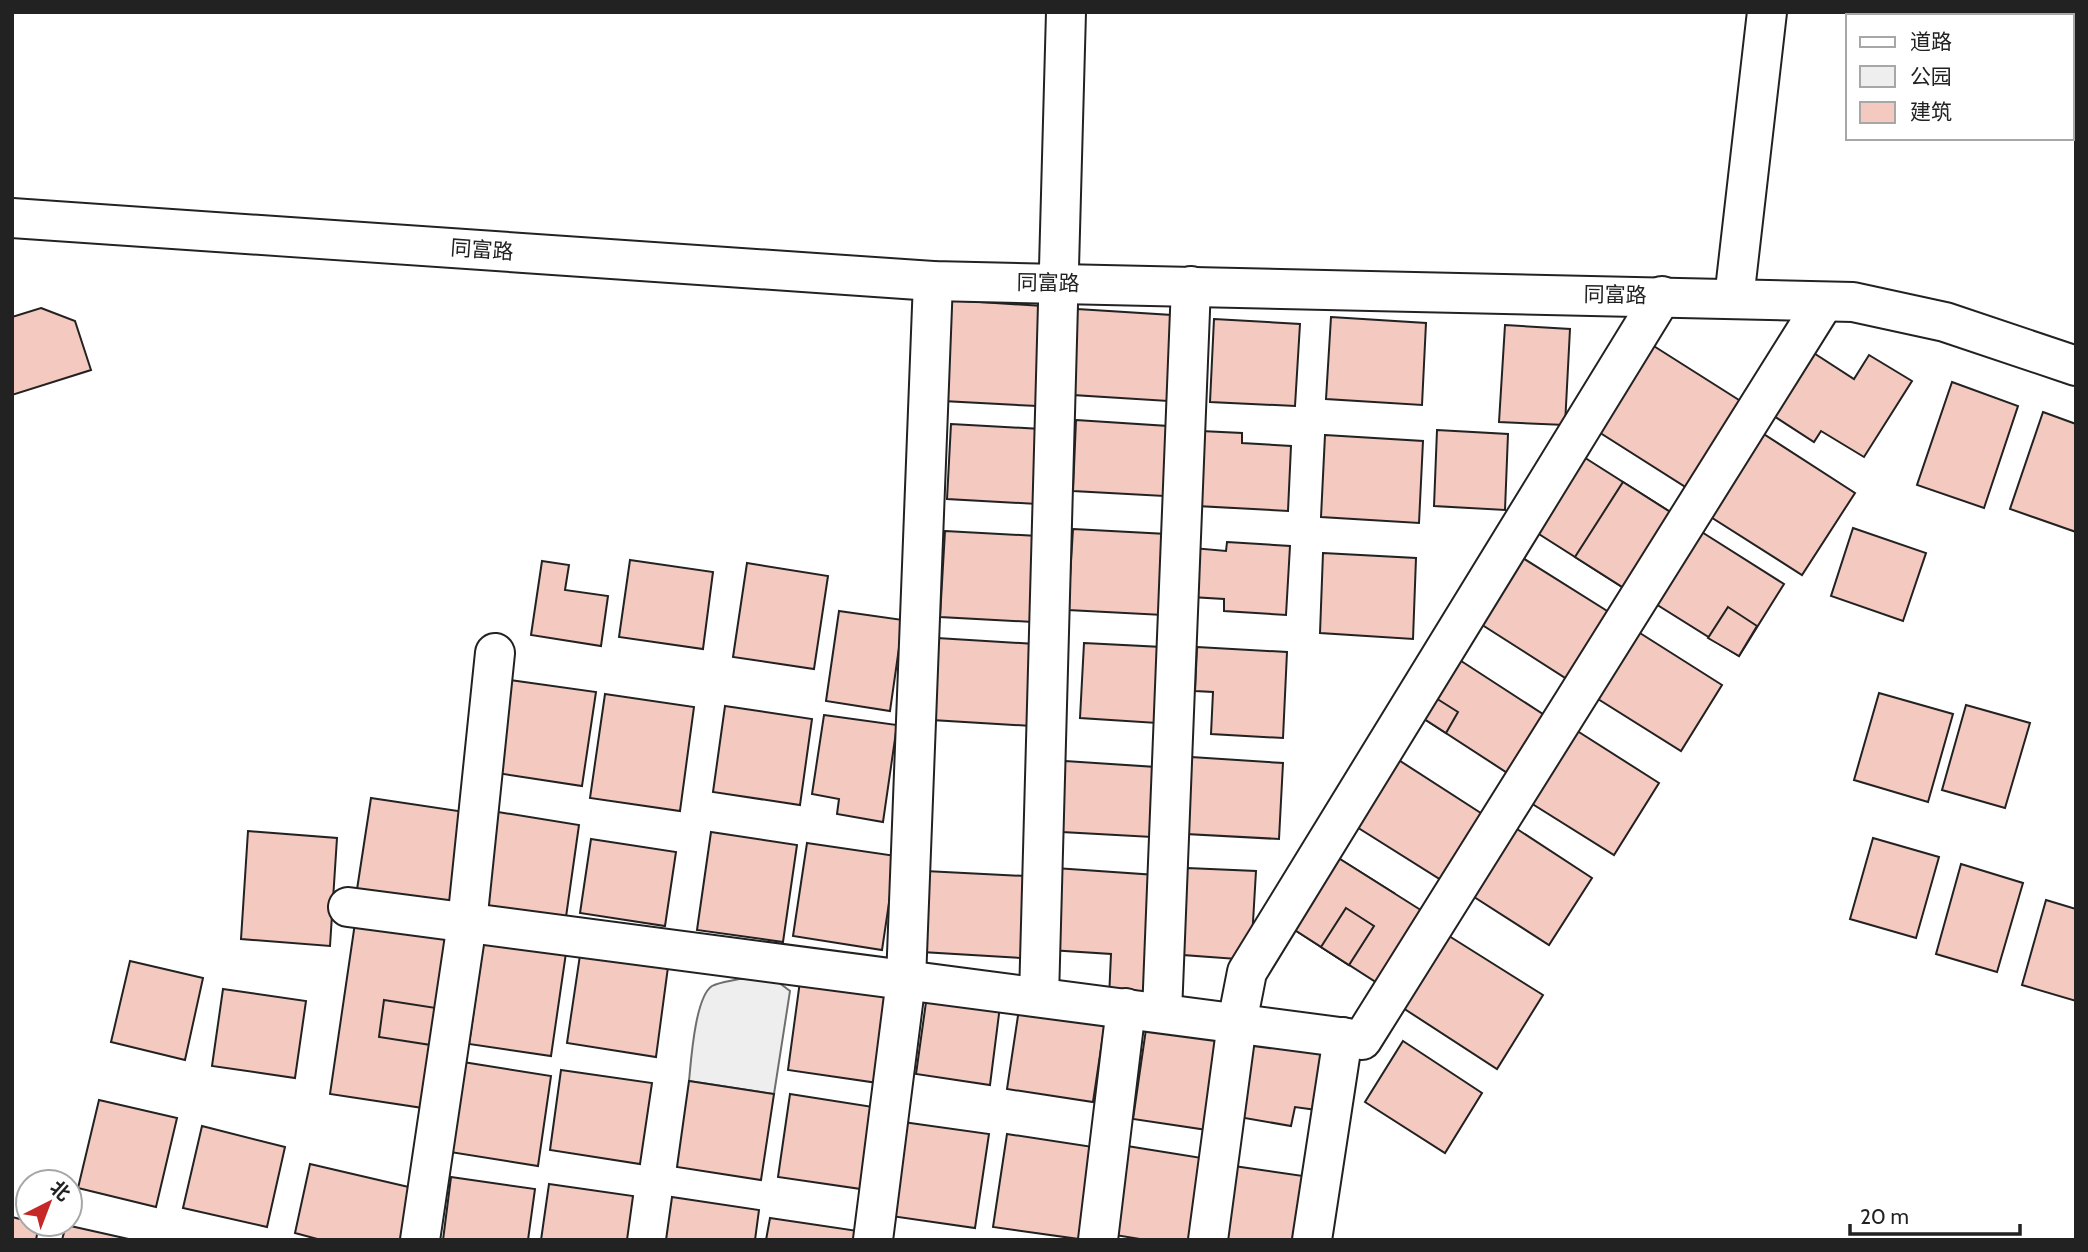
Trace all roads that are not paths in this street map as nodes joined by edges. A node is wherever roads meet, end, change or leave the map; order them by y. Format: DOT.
graph roads {
  1 [pos="1066,12"];
  2 [pos="1767,12"];
  3 [pos="12,218"];
  4 [pos="933,281"];
  5 [pos="1060,283"];
  6 [pos="1191,286"];
  7 [pos="1662,296"];
  8 [pos="1734,299"];
  9 [pos="1824,302"];
  10 [pos="2076,366"];
  11 [pos="495,653"];
  12 [pos="348,907"];
  13 [pos="467,923"];
  14 [pos="906,980"];
  15 [pos="1039,997"];
  16 [pos="1144,1011"];
  17 [pos="1237,1023"];
  18 [pos="1343,1037"];
  19 [pos="420,1240"];
  20 [pos="873,1240"];
  21 [pos="1098,1240"];
  22 [pos="1208,1240"];
  23 [pos="1312,1240"];
  1 -- 5 [label="street"];
  2 -- 8 [label="street"];
  3 -- 4 [label="street, 同富路"];
  4 -- 5 [label="street, 同富路"];
  4 -- 14 [label="street"];
  5 -- 6 [label="street, 同富路"];
  5 -- 15 [label="street"];
  6 -- 7 [label="street, 同富路"];
  6 -- 16 [label="street"];
  7 -- 8 [label="street, 同富路"];
  7 -- 17 [label="street"];
  8 -- 9 [label="street, 同富路"];
  9 -- 10 [label="street, 同富路"];
  9 -- 18 [label="street"];
  11 -- 13 [label="street"];
  12 -- 13 [label="street"];
  13 -- 14 [label="street"];
  13 -- 19 [label="street"];
  14 -- 15 [label="street"];
  14 -- 20 [label="street"];
  15 -- 16 [label="street"];
  16 -- 17 [label="street"];
  16 -- 21 [label="street"];
  17 -- 18 [label="street"];
  17 -- 22 [label="street"];
  18 -- 23 [label="street"];
}
